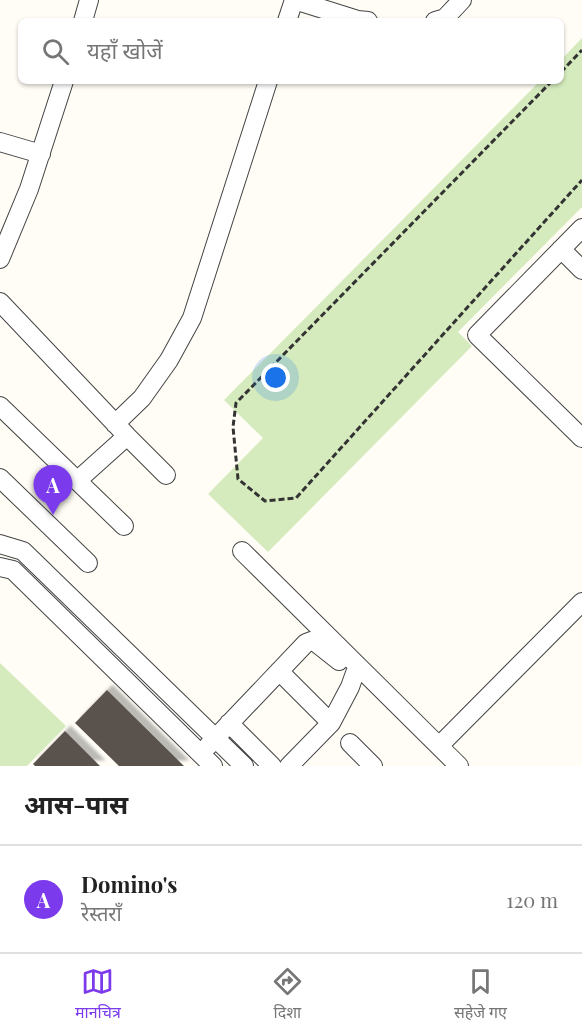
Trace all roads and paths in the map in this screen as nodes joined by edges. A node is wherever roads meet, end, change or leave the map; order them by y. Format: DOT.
graph roads {
  1 [pos="90,0"];
  2 [pos="294,0"];
  3 [pos="462,0"];
  4 [pos="84,18"];
  5 [pos="288,18"];
  6 [pos="352,18"];
  7 [pos="445,18"];
  8 [pos="582,50"];
  9 [pos="564,69"];
  10 [pos="63,84"];
  11 [pos="267,84"];
  12 [pos="549,84"];
  13 [pos="0,142"];
  14 [pos="41,154"];
  15 [pos="582,180"];
  16 [pos="582,228"];
  17 [pos="561,249"];
  18 [pos="0,259"];
  19 [pos="582,270"];
  20 [pos="0,303"];
  21 [pos="0,406"];
  22 [pos="121,430"];
  23 [pos="582,438"];
  24 [pos="166,475"];
  25 [pos="0,478"];
  26 [pos="78,480"];
  27 [pos="124,526"];
  28 [pos="0,544"];
  29 [pos="242,551"];
  30 [pos="88,563"];
  31 [pos="0,567"];
  32 [pos="582,602"];
  33 [pos="279,671"];
  34 [pos="358,671"];
  35 [pos="229,723"];
  36 [pos="331,723"];
  37 [pos="215,737"];
  38 [pos="350,743"];
  39 [pos="439,746"];
  40 [pos="207,760"];
  41 [pos="244,766"];
  42 [pos="272,766"];
  43 [pos="289,766"];
  44 [pos="373,766"];
  45 [pos="459,766"];
  1 -- 4 [label="street"];
  2 -- 5 [label="street"];
  2 -- 6 [label="street"];
  3 -- 7 [label="street"];
  8 -- 9 [label="path"];
  10 -- 14 [label="street"];
  11 -- 22 [label="street"];
  12 -- 15 [label="path"];
  13 -- 14 [label="street"];
  14 -- 18 [label="street"];
  16 -- 17 [label="street"];
  17 -- 19 [label="street"];
  17 -- 23 [label="street"];
  20 -- 22 [label="street"];
  21 -- 26 [label="street"];
  22 -- 24 [label="street"];
  22 -- 26 [label="street"];
  25 -- 30 [label="street"];
  26 -- 27 [label="street"];
  28 -- 37 [label="street"];
  29 -- 34 [label="street"];
  31 -- 40 [label="street"];
  32 -- 39 [label="street"];
  33 -- 34 [label="street"];
  33 -- 35 [label="street"];
  33 -- 36 [label="street"];
  34 -- 36 [label="street"];
  34 -- 39 [label="street"];
  35 -- 37 [label="street"];
  35 -- 42 [label="street"];
  36 -- 43 [label="street"];
  37 -- 40 [label="street"];
  37 -- 41 [label="street"];
  38 -- 44 [label="street"];
  39 -- 45 [label="street"];
}
